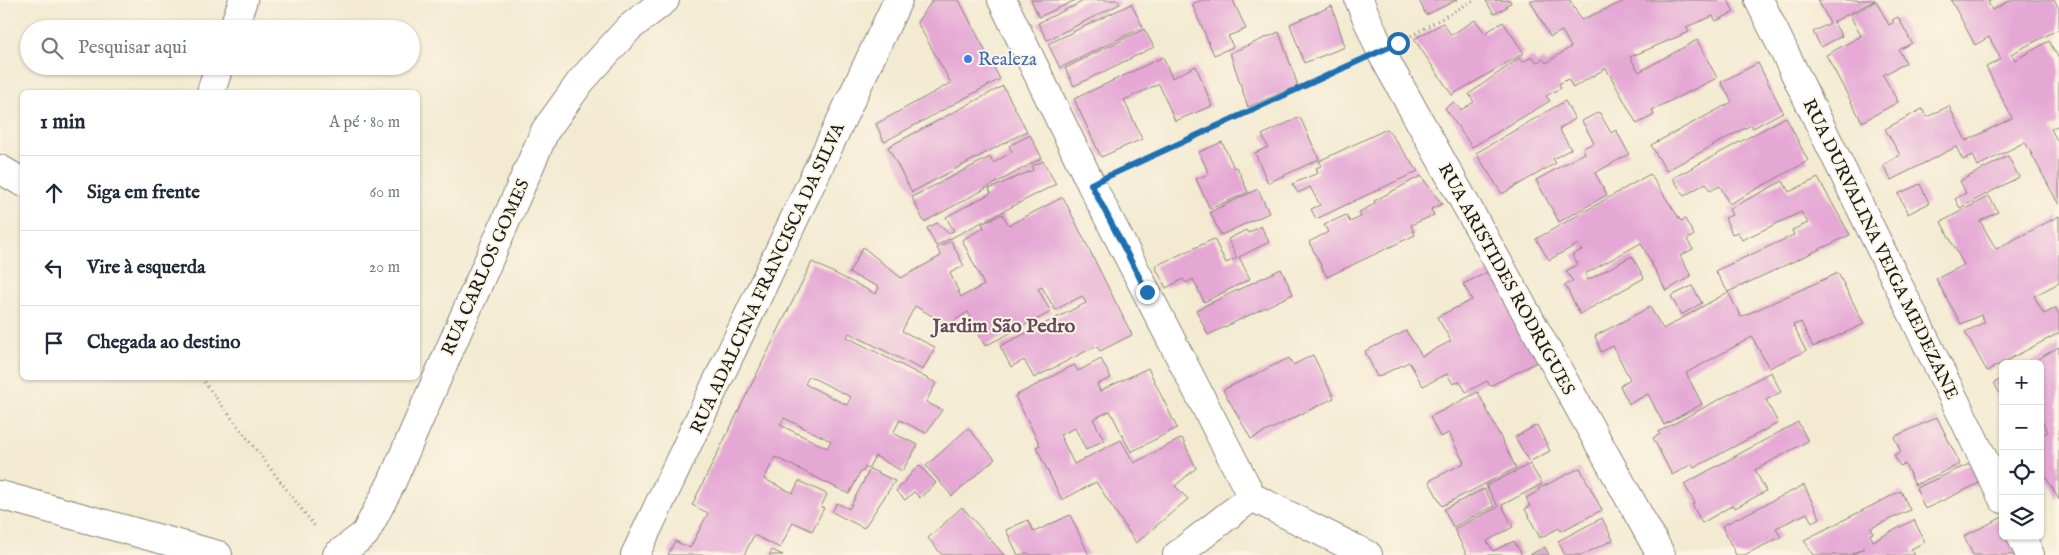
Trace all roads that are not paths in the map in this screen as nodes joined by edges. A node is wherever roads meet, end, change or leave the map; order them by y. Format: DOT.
graph roads {
  1 [pos="243,0"];
  2 [pos="665,0"];
  3 [pos="898,0"];
  4 [pos="1002,0"];
  5 [pos="1359,0"];
  6 [pos="1759,0"];
  7 [pos="236,20"];
  8 [pos="216,75"];
  9 [pos="212,90"];
  10 [pos="0,169"];
  11 [pos="20,181"];
  12 [pos="0,495"];
  13 [pos="2001,495"];
  14 [pos="1252,497"];
  15 [pos="2023,540"];
  16 [pos="218,555"];
  17 [pos="338,555"];
  18 [pos="635,555"];
  19 [pos="1177,555"];
  20 [pos="1368,555"];
  21 [pos="1660,555"];
  22 [pos="2030,555"];
  1 -- 7 [label="street"];
  2 -- 17 [label="street, RUA CARLOS GOMES"];
  3 -- 18 [label="street, RUA ADALCINA FRANCISCA DA SILVA"];
  4 -- 14 [label="street"];
  5 -- 21 [label="street, RUA ARISTIDES RODRIGUES"];
  6 -- 13 [label="street, RUA DURVALINA VEIGA MEDEZANE"];
  8 -- 9 [label="street"];
  10 -- 11 [label="street"];
  12 -- 16 [label="street"];
  14 -- 19 [label="street"];
  14 -- 20 [label="street"];
  15 -- 22 [label="street"];
}
